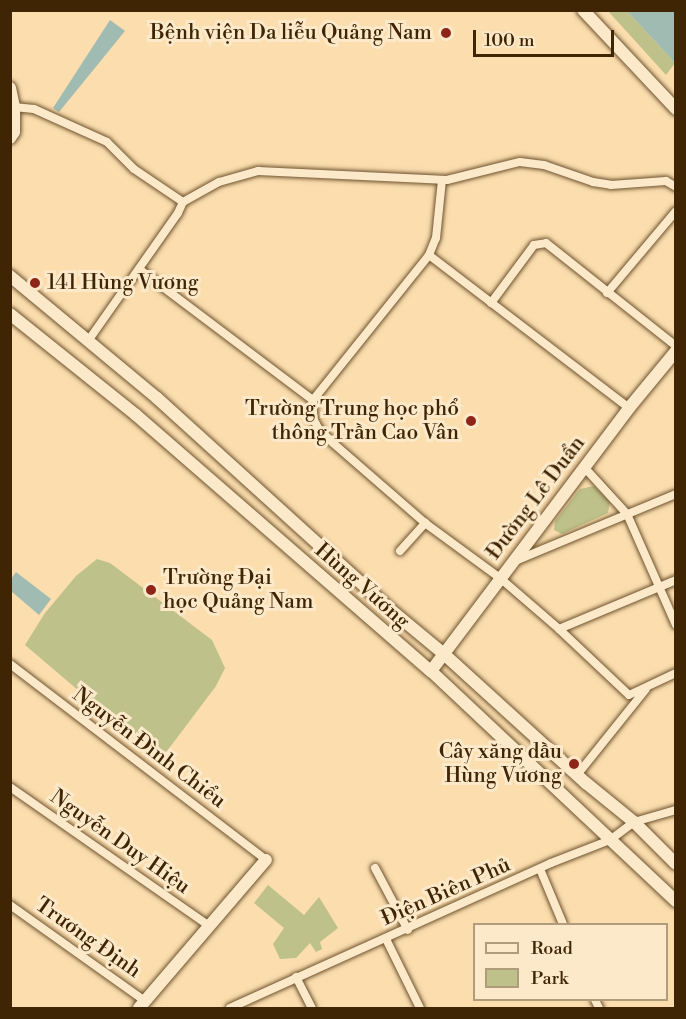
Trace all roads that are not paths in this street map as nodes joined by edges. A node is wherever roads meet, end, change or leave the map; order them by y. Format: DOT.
graph roads {
  1 [pos="583,10"];
  2 [pos="10,88"];
  3 [pos="14,107"];
  4 [pos="675,109"];
  5 [pos="10,138"];
  6 [pos="442,180"];
  7 [pos="675,187"];
  8 [pos="183,202"];
  9 [pos="675,211"];
  10 [pos="429,255"];
  11 [pos="139,269"];
  12 [pos="10,276"];
  13 [pos="608,292"];
  14 [pos="491,303"];
  15 [pos="10,314"];
  16 [pos="88,341"];
  17 [pos="675,346"];
  18 [pos="675,351"];
  19 [pos="313,400"];
  20 [pos="629,408"];
  21 [pos="584,467"];
  22 [pos="675,494"];
  23 [pos="627,514"];
  24 [pos="425,523"];
  25 [pos="400,551"];
  26 [pos="512,563"];
  27 [pos="500,578"];
  28 [pos="675,580"];
  29 [pos="659,587"];
  30 [pos="675,625"];
  31 [pos="559,629"];
  32 [pos="444,654"];
  33 [pos="10,664"];
  34 [pos="430,671"];
  35 [pos="675,673"];
  36 [pos="646,688"];
  37 [pos="577,775"];
  38 [pos="10,787"];
  39 [pos="675,810"];
  40 [pos="633,822"];
  41 [pos="610,840"];
  42 [pos="266,860"];
  43 [pos="675,864"];
  44 [pos="375,868"];
  45 [pos="540,869"];
  46 [pos="675,901"];
  47 [pos="10,905"];
  48 [pos="563,923"];
  49 [pos="209,926"];
  50 [pos="408,930"];
  51 [pos="386,939"];
  52 [pos="296,977"];
  53 [pos="142,1005"];
  54 [pos="230,1008"];
  55 [pos="312,1008"];
  56 [pos="419,1008"];
  1 -- 4 [label="main road"];
  2 -- 3 [label="main road"];
  3 -- 5 [label="main road"];
  3 -- 8 [label="street"];
  6 -- 7 [label="street"];
  6 -- 8 [label="street"];
  6 -- 10 [label="street"];
  8 -- 11 [label="street"];
  9 -- 13 [label="street"];
  10 -- 14 [label="street"];
  10 -- 19 [label="street"];
  11 -- 16 [label="street"];
  11 -- 19 [label="street"];
  12 -- 16 [label="main road, Hùng Vương"];
  13 -- 14 [label="street"];
  13 -- 17 [label="street"];
  14 -- 20 [label="street"];
  15 -- 34 [label="main road, Hùng Vương"];
  16 -- 32 [label="main road, Hùng Vương"];
  18 -- 20 [label="main road, Đường Lê Duẩn"];
  19 -- 24 [label="street"];
  20 -- 21 [label="main road, Đường Lê Duẩn"];
  21 -- 23 [label="street"];
  21 -- 26 [label="main road, Đường Lê Duẩn"];
  22 -- 23 [label="street"];
  23 -- 26 [label="street"];
  23 -- 29 [label="street"];
  24 -- 25 [label="street"];
  24 -- 27 [label="street"];
  26 -- 27 [label="main road, Đường Lê Duẩn"];
  27 -- 31 [label="street"];
  27 -- 32 [label="main road, Đường Lê Duẩn"];
  28 -- 29 [label="street"];
  29 -- 30 [label="street"];
  29 -- 31 [label="street"];
  31 -- 36 [label="street"];
  32 -- 34 [label="main road, Đường Lê Duẩn"];
  32 -- 37 [label="main road, Hùng Vương"];
  33 -- 42 [label="street, Nguyễn Đình Chiểu"];
  34 -- 41 [label="main road, Hùng Vương"];
  35 -- 36 [label="street"];
  36 -- 37 [label="street"];
  37 -- 40 [label="main road, Hùng Vương"];
  38 -- 49 [label="street, Nguyễn Duy Hiệu"];
  39 -- 40 [label="street, Điện Biên Phủ"];
  40 -- 41 [label="street, Điện Biên Phủ"];
  40 -- 43 [label="main road, Hùng Vương"];
  41 -- 45 [label="street, Điện Biên Phủ"];
  41 -- 46 [label="main road, Hùng Vương"];
  42 -- 49 [label="main road"];
  44 -- 50 [label="street"];
  45 -- 48 [label="street"];
  45 -- 50 [label="street, Điện Biên Phủ"];
  47 -- 53 [label="street, Trương Định"];
  49 -- 53 [label="main road"];
  50 -- 51 [label="street, Điện Biên Phủ"];
  51 -- 52 [label="street, Điện Biên Phủ"];
  51 -- 56 [label="street"];
  52 -- 54 [label="street, Điện Biên Phủ"];
  52 -- 55 [label="street"];
}
